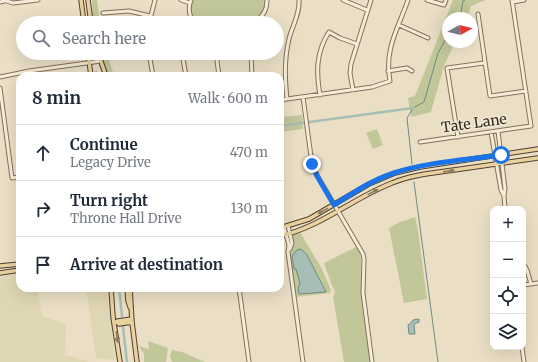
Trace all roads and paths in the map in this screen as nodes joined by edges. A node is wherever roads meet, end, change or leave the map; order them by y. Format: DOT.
graph roads {
  1 [pos="8,0"];
  2 [pos="38,0"];
  3 [pos="81,0"];
  4 [pos="88,0"];
  5 [pos="155,0"];
  6 [pos="181,0"];
  7 [pos="267,0"];
  8 [pos="299,0"];
  9 [pos="344,0"];
  10 [pos="371,0"];
  11 [pos="408,0"];
  12 [pos="427,0"];
  13 [pos="446,0"];
  14 [pos="524,0"];
  15 [pos="191,1"];
  16 [pos="512,1"];
  17 [pos="0,2"];
  18 [pos="367,10"];
  19 [pos="103,13"];
  20 [pos="478,14"];
  21 [pos="83,16"];
  22 [pos="91,16"];
  23 [pos="150,16"];
  24 [pos="190,16"];
  25 [pos="261,16"];
  26 [pos="399,25"];
  27 [pos="428,38"];
  28 [pos="357,44"];
  29 [pos="89,60"];
  30 [pos="150,60"];
  31 [pos="183,60"];
  32 [pos="217,60"];
  33 [pos="251,60"];
  34 [pos="101,61"];
  35 [pos="89,63"];
  36 [pos="484,63"];
  37 [pos="36,70"];
  38 [pos="29,71"];
  39 [pos="388,71"];
  40 [pos="412,71"];
  41 [pos="24,72"];
  42 [pos="90,72"];
  43 [pos="105,72"];
  44 [pos="152,72"];
  45 [pos="185,72"];
  46 [pos="218,72"];
  47 [pos="252,72"];
  48 [pos="16,74"];
  49 [pos="0,77"];
  50 [pos="0,88"];
  51 [pos="353,90"];
  52 [pos="526,91"];
  53 [pos="320,95"];
  54 [pos="302,97"];
  55 [pos="288,99"];
  56 [pos="284,100"];
  57 [pos="498,131"];
  58 [pos="491,132"];
  59 [pos="458,137"];
  60 [pos="499,139"];
  61 [pos="492,140"];
  62 [pos="420,142"];
  63 [pos="538,149"];
  64 [pos="501,155"];
  65 [pos="494,156"];
  66 [pos="538,158"];
  67 [pos="502,163"];
  68 [pos="496,164"];
  69 [pos="424,166"];
  70 [pos="425,174"];
  71 [pos="16,177"];
  72 [pos="504,196"];
  73 [pos="334,205"];
  74 [pos="505,206"];
  75 [pos="337,212"];
  76 [pos="284,227"];
  77 [pos="288,234"];
  78 [pos="284,235"];
  79 [pos="16,264"];
  80 [pos="1,266"];
  81 [pos="526,268"];
  82 [pos="16,270"];
  83 [pos="2,272"];
  84 [pos="538,283"];
  85 [pos="532,284"];
  86 [pos="526,285"];
  87 [pos="112,292"];
  88 [pos="129,292"];
  89 [pos="240,292"];
  90 [pos="132,321"];
  91 [pos="116,323"];
  92 [pos="522,350"];
  93 [pos="120,362"];
  94 [pos="137,362"];
  95 [pos="249,362"];
  96 [pos="303,362"];
  97 [pos="372,362"];
  98 [pos="524,362"];
  1 -- 2 [label="street"];
  1 -- 17 [label="street"];
  3 -- 21 [label="main road"];
  4 -- 22 [label="main road"];
  5 -- 23 [label="street"];
  6 -- 15 [label="street"];
  7 -- 25 [label="street"];
  8 -- 55 [label="street"];
  9 -- 18 [label="street"];
  10 -- 18 [label="street"];
  11 -- 26 [label="street"];
  12 -- 13 [label="street"];
  14 -- 16 [label="street"];
  15 -- 24 [label="street"];
  16 -- 52 [label="street"];
  18 -- 28 [label="street"];
  19 -- 23 [label="street"];
  20 -- 36 [label="street"];
  26 -- 27 [label="street"];
  26 -- 39 [label="street"];
  28 -- 51 [label="street"];
  28 -- 53 [label="street"];
  29 -- 35 [label="main road"];
  30 -- 44 [label="street"];
  31 -- 45 [label="street"];
  32 -- 46 [label="street"];
  33 -- 47 [label="street"];
  34 -- 35 [label="street"];
  34 -- 43 [label="main road"];
  35 -- 37 [label="street"];
  35 -- 42 [label="main road"];
  36 -- 52 [label="street"];
  36 -- 59 [label="street"];
  37 -- 38 [label="street"];
  38 -- 41 [label="street"];
  39 -- 40 [label="street"];
  39 -- 51 [label="street"];
  48 -- 49 [label="street"];
  50 -- 71 [label="street"];
  51 -- 53 [label="street"];
  52 -- 57 [label="street, Tate Lane"];
  53 -- 54 [label="street"];
  54 -- 55 [label="street"];
  54 -- 73 [label="street"];
  55 -- 56 [label="street"];
  57 -- 58 [label="street, Tate Lane"];
  57 -- 60 [label="street"];
  58 -- 59 [label="street, Tate Lane"];
  58 -- 61 [label="street"];
  59 -- 62 [label="street, Tate Lane"];
  60 -- 61 [label="street"];
  60 -- 64 [label="street"];
  61 -- 65 [label="street"];
  63 -- 64 [label="main road"];
  64 -- 65 [label="main road"];
  64 -- 67 [label="street"];
  65 -- 68 [label="street"];
  65 -- 69 [label="main road"];
  66 -- 67 [label="main road"];
  67 -- 68 [label="main road"];
  67 -- 72 [label="street"];
  70 -- 68 [label="main road, one-way"];
  68 -- 72 [label="street"];
  69 -- 70 [label="main road"];
  69 -- 73 [label="main road"];
  75 -- 70 [label="main road, one-way"];
  72 -- 74 [label="street"];
  73 -- 75 [label="street"];
  73 -- 76 [label="main road, one-way"];
  75 -- 77 [label="main road"];
  75 -- 97 [label="street"];
  76 -- 77 [label="street"];
  77 -- 78 [label="main road"];
  77 -- 96 [label="street"];
  79 -- 80 [label="main road"];
  80 -- 83 [label="main road"];
  81 -- 85 [label="street"];
  82 -- 83 [label="main road"];
  84 -- 85 [label="street"];
  85 -- 86 [label="street"];
  87 -- 91 [label="main road"];
  88 -- 90 [label="main road"];
  89 -- 95 [label="street"];
  90 -- 91 [label="main road"];
  90 -- 94 [label="main road"];
  91 -- 93 [label="main road, one-way"];
  92 -- 98 [label="street"];
}
